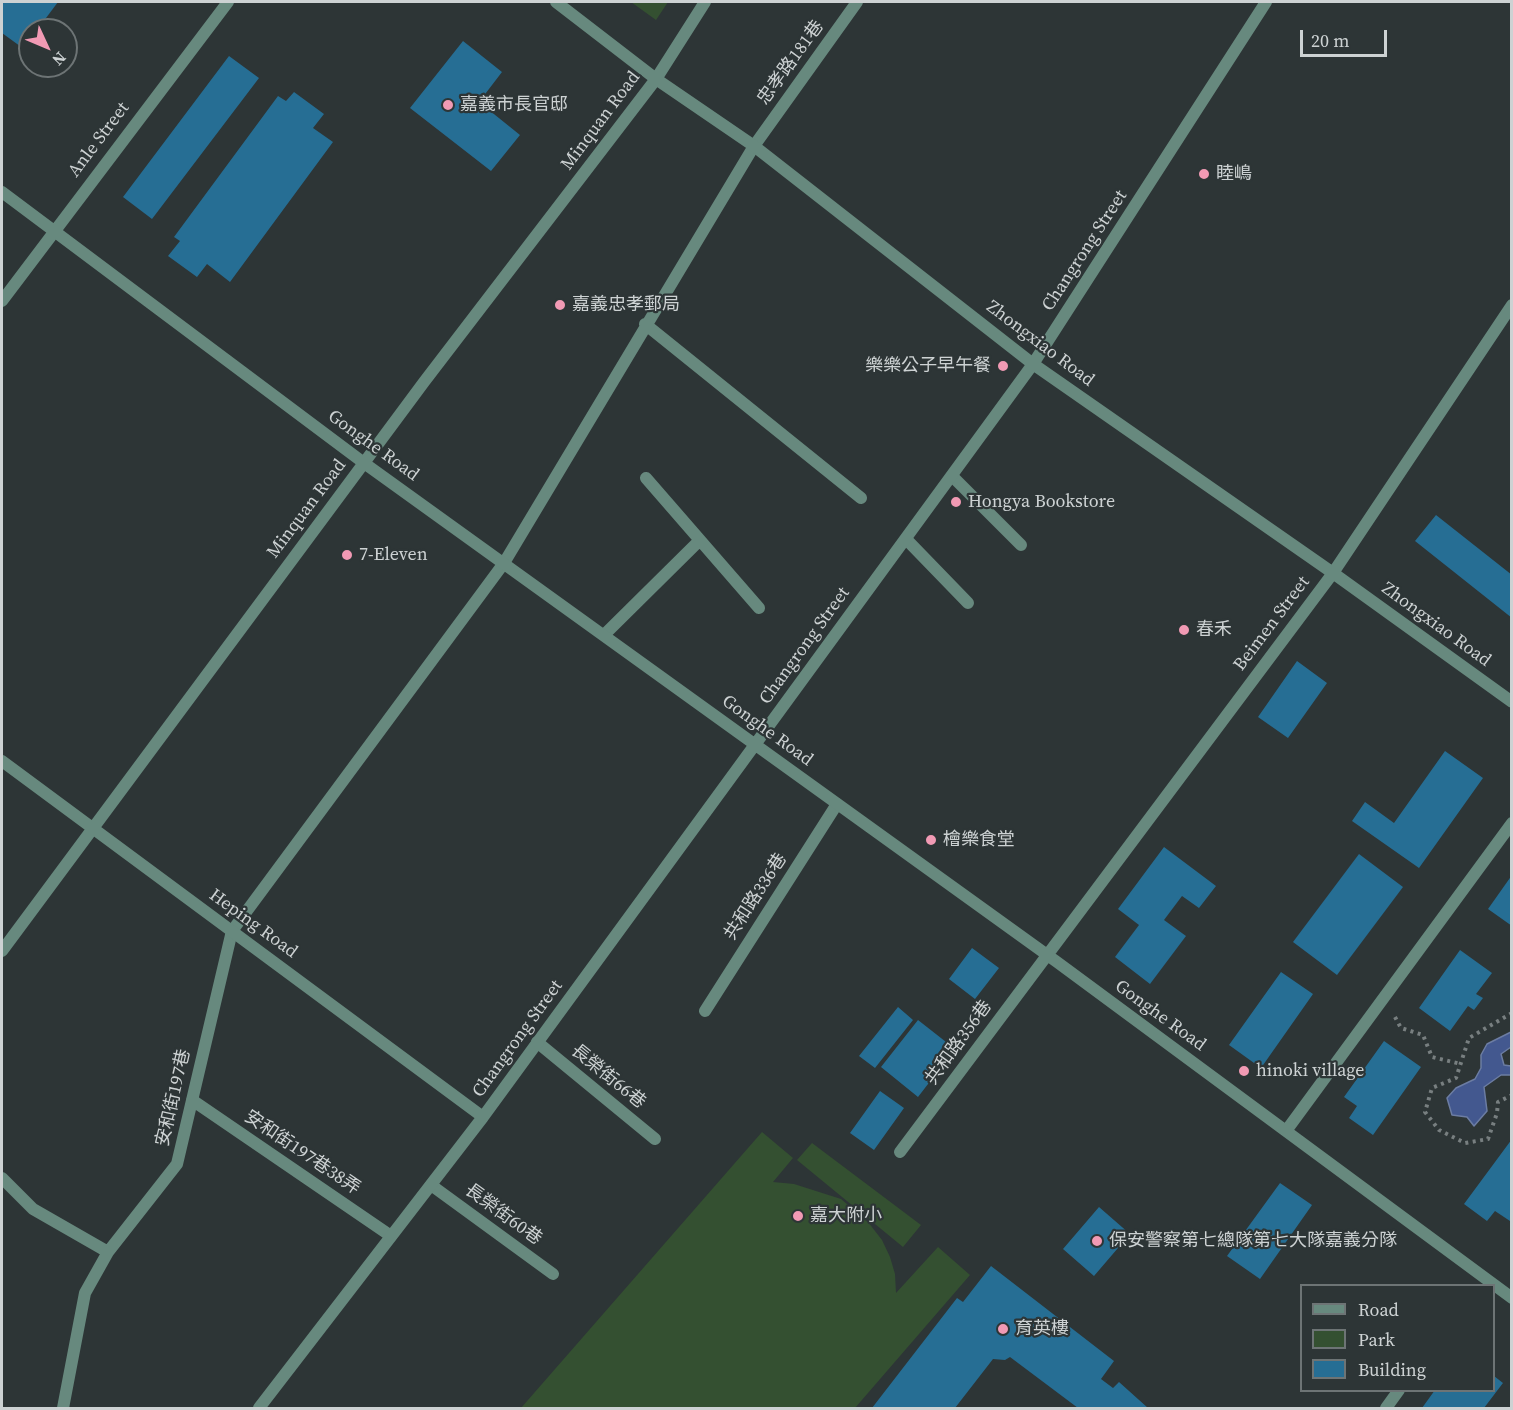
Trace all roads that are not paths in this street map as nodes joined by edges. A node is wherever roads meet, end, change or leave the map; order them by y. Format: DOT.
graph roads {
  1 [pos="228,2"];
  2 [pos="556,2"];
  3 [pos="705,2"];
  4 [pos="857,2"];
  5 [pos="1266,2"];
  6 [pos="656,79"];
  7 [pos="754,146"];
  8 [pos="2,192"];
  9 [pos="51,232"];
  10 [pos="2,301"];
  11 [pos="1512,305"];
  12 [pos="645,324"];
  13 [pos="1034,364"];
  14 [pos="364,463"];
  15 [pos="952,476"];
  16 [pos="646,478"];
  17 [pos="861,498"];
  18 [pos="700,540"];
  19 [pos="906,540"];
  20 [pos="1021,545"];
  21 [pos="504,563"];
  22 [pos="1333,573"];
  23 [pos="968,603"];
  24 [pos="759,608"];
  25 [pos="604,635"];
  26 [pos="1512,702"];
  27 [pos="756,745"];
  28 [pos="2,761"];
  29 [pos="837,804"];
  30 [pos="1512,824"];
  31 [pos="91,828"];
  32 [pos="232,931"];
  33 [pos="2,951"];
  34 [pos="1046,954"];
  35 [pos="705,1011"];
  36 [pos="537,1042"];
  37 [pos="192,1100"];
  38 [pos="483,1117"];
  39 [pos="1286,1131"];
  40 [pos="656,1138"];
  41 [pos="900,1152"];
  42 [pos="2,1178"];
  43 [pos="431,1185"];
  44 [pos="391,1236"];
  45 [pos="108,1252"];
  46 [pos="553,1274"];
  47 [pos="1481,1281"];
  48 [pos="1495,1288"];
  49 [pos="1511,1297"];
  50 [pos="1398,1392"];
  51 [pos="63,1408"];
  52 [pos="259,1408"];
  53 [pos="1386,1408"];
  1 -- 9 [label="street, Anle Street"];
  2 -- 6 [label="street, Zhongxiao Road"];
  3 -- 6 [label="street, Minquan Road"];
  4 -- 7 [label="street, 忠孝路181巷"];
  5 -- 13 [label="street, Changrong Street"];
  6 -- 7 [label="street, Zhongxiao Road"];
  6 -- 14 [label="street, Minquan Road"];
  7 -- 12 [label="street, 忠孝路181巷"];
  7 -- 13 [label="street, Zhongxiao Road"];
  8 -- 9 [label="street, Gonghe Road"];
  9 -- 10 [label="street, Anle Street"];
  9 -- 14 [label="street, Gonghe Road"];
  11 -- 22 [label="street, Beimen Street"];
  12 -- 17 [label="street"];
  12 -- 21 [label="street, 忠孝路181巷"];
  13 -- 15 [label="street, Changrong Street"];
  13 -- 22 [label="street, Zhongxiao Road"];
  14 -- 21 [label="street, Gonghe Road"];
  14 -- 31 [label="street, Minquan Road"];
  15 -- 19 [label="street, Changrong Street"];
  15 -- 20 [label="street"];
  16 -- 18 [label="street"];
  18 -- 24 [label="street"];
  18 -- 25 [label="street"];
  19 -- 23 [label="street"];
  19 -- 27 [label="street, Changrong Street"];
  21 -- 25 [label="street, Gonghe Road"];
  21 -- 32 [label="street, 忠孝路181巷"];
  22 -- 26 [label="street, Zhongxiao Road"];
  22 -- 34 [label="street, Beimen Street"];
  25 -- 27 [label="street, Gonghe Road"];
  27 -- 29 [label="street, Gonghe Road"];
  27 -- 36 [label="street, Changrong Street"];
  28 -- 31 [label="street, Heping Road"];
  29 -- 34 [label="street, Gonghe Road"];
  29 -- 35 [label="street, 共和路336巷"];
  30 -- 39 [label="street"];
  31 -- 32 [label="street, Heping Road"];
  31 -- 33 [label="street, Minquan Road"];
  32 -- 37 [label="street, 安和街197巷"];
  32 -- 38 [label="street, Heping Road"];
  34 -- 39 [label="street, Gonghe Road"];
  34 -- 41 [label="street, 共和路356巷"];
  36 -- 38 [label="street, Changrong Street"];
  36 -- 40 [label="street, 長榮街66巷"];
  37 -- 44 [label="street, 安和街197巷38弄"];
  37 -- 45 [label="street, 安和街197巷"];
  38 -- 43 [label="street, Changrong Street"];
  39 -- 47 [label="street, Gonghe Road"];
  42 -- 45 [label="street"];
  43 -- 44 [label="street, Changrong Street"];
  43 -- 46 [label="street, 長榮街60巷"];
  44 -- 52 [label="street, Changrong Street"];
  45 -- 51 [label="street, 安和街197巷"];
  48 -- 49 [label="street, Gonghe Road"];
  50 -- 53 [label="street"];
}
